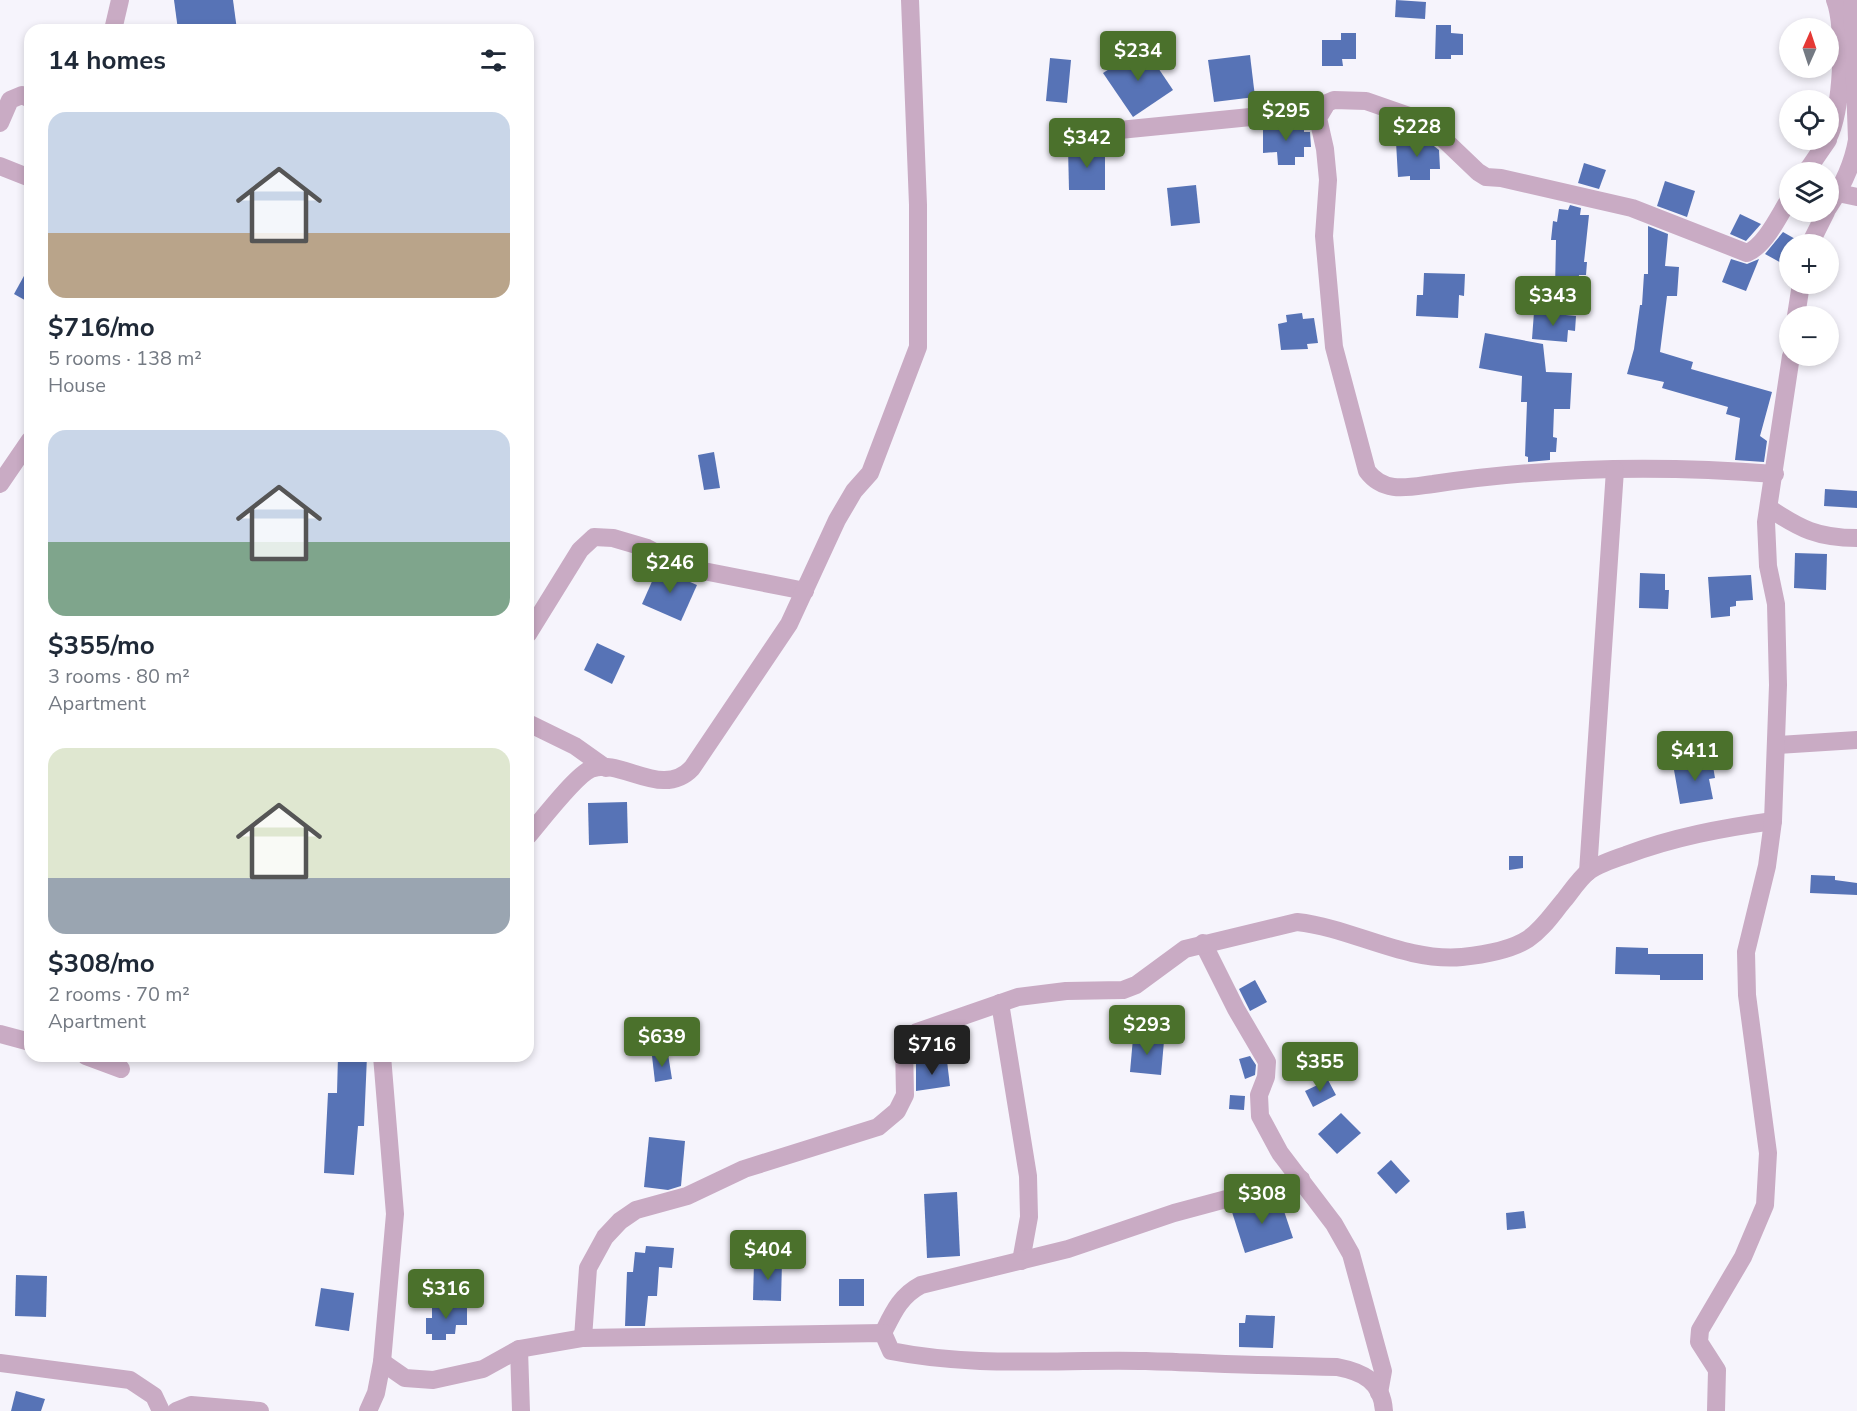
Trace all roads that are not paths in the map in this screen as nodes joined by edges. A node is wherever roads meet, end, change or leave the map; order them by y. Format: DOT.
graph roads {
  1 [pos="120,0"];
  2 [pos="910,0"];
  3 [pos="1835,0"];
  4 [pos="1852,0"];
  5 [pos="114,24"];
  6 [pos="24,96"];
  7 [pos="1839,106"];
  8 [pos="1321,110"];
  9 [pos="0,123"];
  10 [pos="1069,135"];
  11 [pos="0,166"];
  12 [pos="24,176"];
  13 [pos="1839,185"];
  14 [pos="1857,197"];
  15 [pos="1839,199"];
  16 [pos="1779,213"];
  17 [pos="1790,366"];
  18 [pos="24,449"];
  19 [pos="1615,470"];
  20 [pos="1775,474"];
  21 [pos="0,484"];
  22 [pos="1768,508"];
  23 [pos="1857,538"];
  24 [pos="805,591"];
  25 [pos="534,624"];
  26 [pos="534,726"];
  27 [pos="1857,740"];
  28 [pos="1777,745"];
  29 [pos="606,768"];
  30 [pos="1773,821"];
  31 [pos="534,829"];
  32 [pos="1588,872"];
  33 [pos="1203,943"];
  34 [pos="999,1003"];
  35 [pos="0,1034"];
  36 [pos="24,1040"];
  37 [pos="102,1062"];
  38 [pos="382,1062"];
  39 [pos="121,1069"];
  40 [pos="1301,1179"];
  41 [pos="1021,1261"];
  42 [pos="883,1333"];
  43 [pos="584,1338"];
  44 [pos="519,1349"];
  45 [pos="382,1362"];
  46 [pos="0,1363"];
  47 [pos="1379,1393"];
  48 [pos="161,1411"];
  49 [pos="176,1411"];
  50 [pos="260,1411"];
  51 [pos="368,1411"];
  52 [pos="521,1411"];
  53 [pos="1384,1411"];
  54 [pos="1716,1411"];
  1 -- 5 [label="street"];
  2 -- 24 [label="street"];
  3 -- 7 [label="street"];
  4 -- 13 [label="street"];
  6 -- 9 [label="street"];
  8 -- 10 [label="street"];
  8 -- 16 [label="street"];
  8 -- 19 [label="street"];
  11 -- 12 [label="street"];
  14 -- 15 [label="street"];
  17 -- 20 [label="street"];
  18 -- 21 [label="street"];
  19 -- 20 [label="street"];
  19 -- 32 [label="street"];
  20 -- 22 [label="street"];
  22 -- 23 [label="street"];
  22 -- 28 [label="street"];
  24 -- 25 [label="street"];
  24 -- 29 [label="street"];
  26 -- 29 [label="street"];
  27 -- 28 [label="street"];
  28 -- 30 [label="street"];
  29 -- 31 [label="street"];
  30 -- 32 [label="street"];
  30 -- 54 [label="street"];
  32 -- 33 [label="street"];
  33 -- 34 [label="street"];
  33 -- 40 [label="street"];
  34 -- 41 [label="street"];
  34 -- 43 [label="street"];
  35 -- 36 [label="street"];
  37 -- 39 [label="street"];
  38 -- 45 [label="street"];
  40 -- 41 [label="street"];
  40 -- 47 [label="street"];
  41 -- 42 [label="street"];
  42 -- 43 [label="street"];
  42 -- 47 [label="street"];
  43 -- 44 [label="street"];
  44 -- 45 [label="street"];
  44 -- 52 [label="street"];
  45 -- 51 [label="street"];
  46 -- 48 [label="street"];
  47 -- 53 [label="street"];
  49 -- 50 [label="street"];
}
